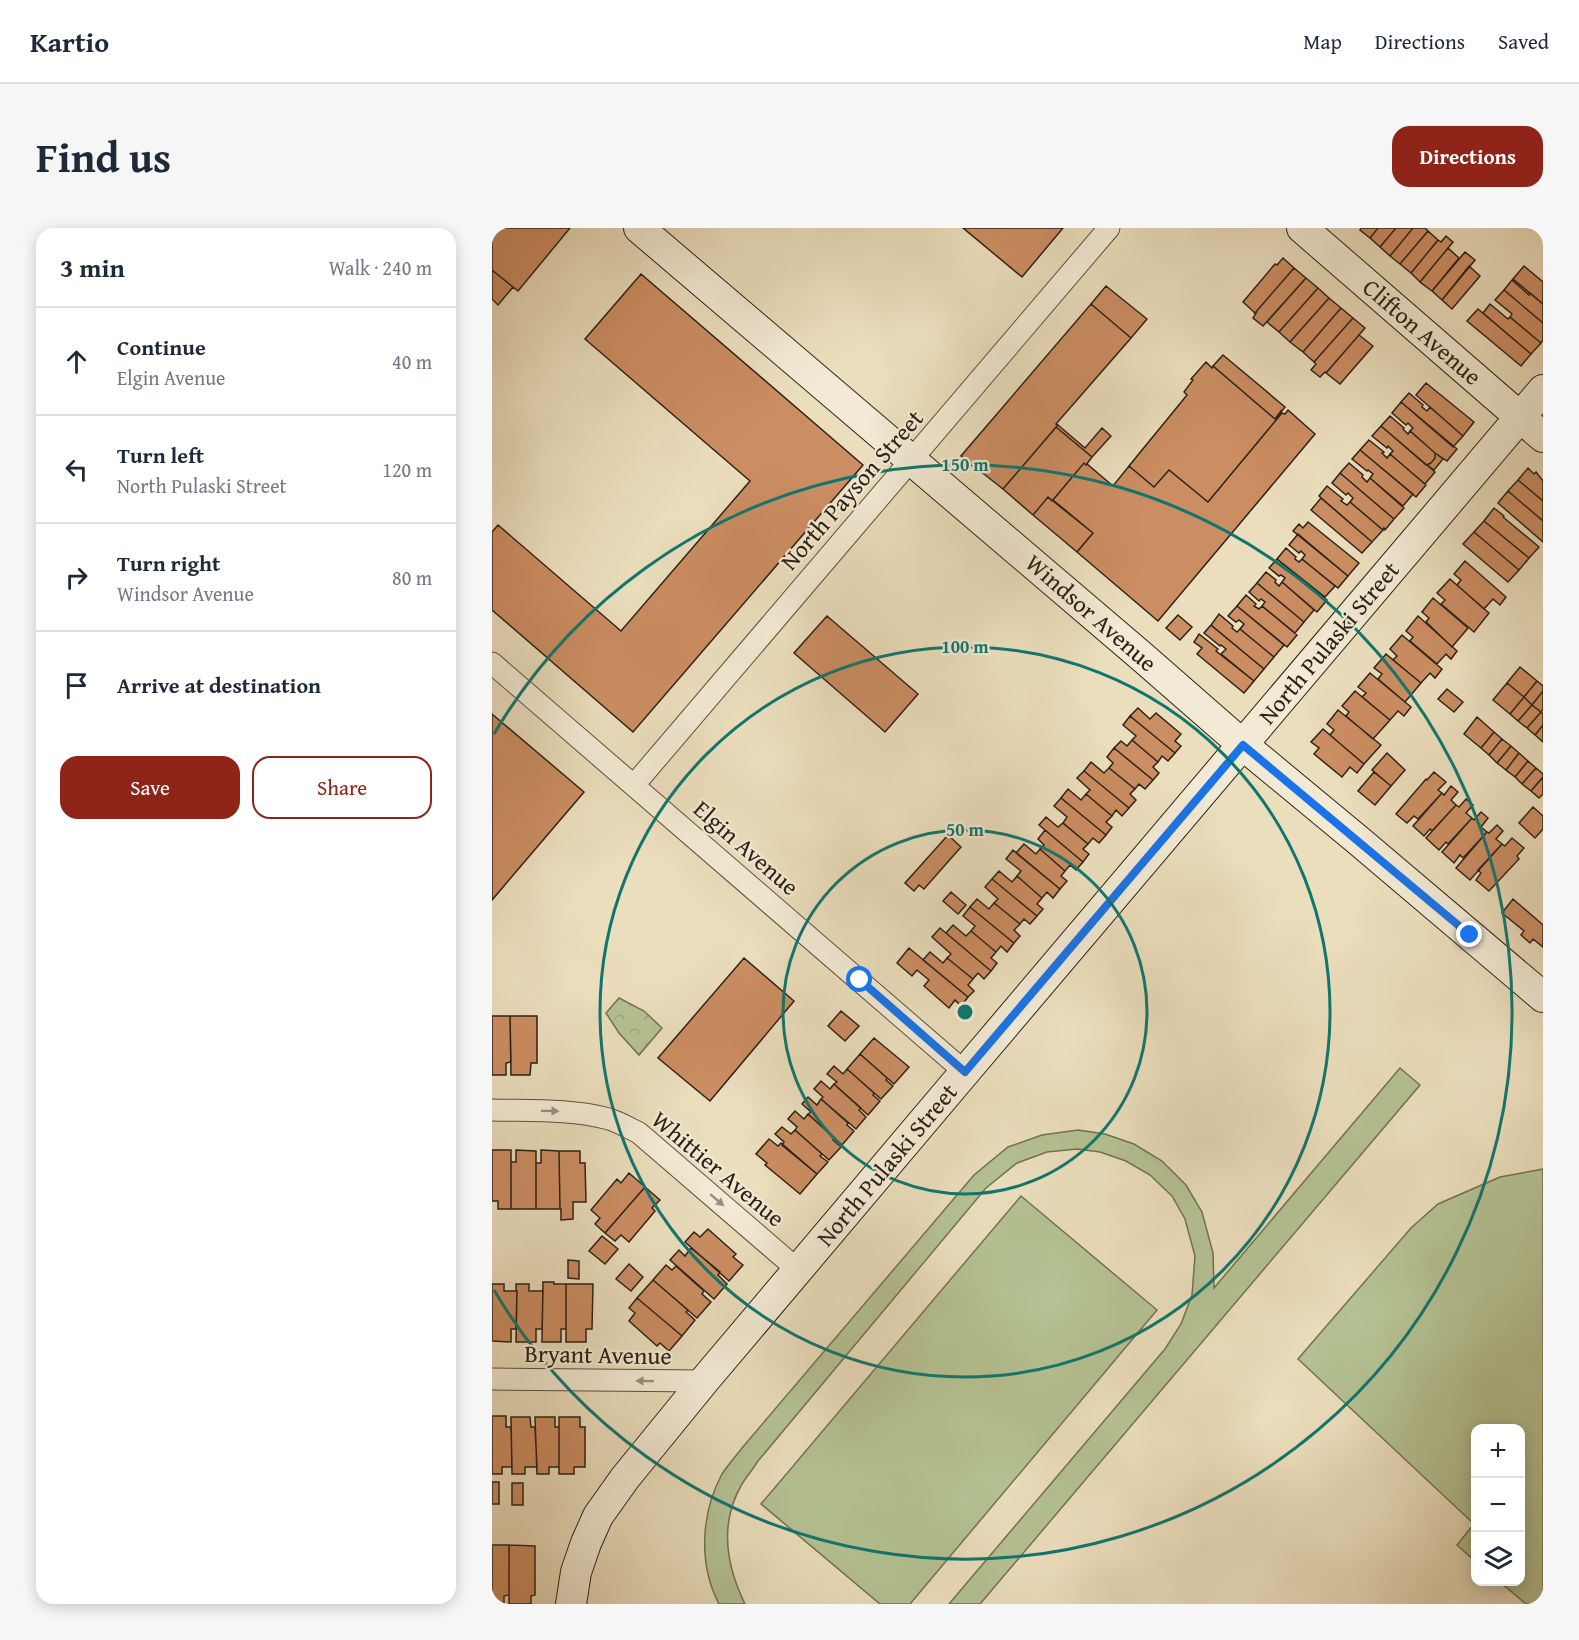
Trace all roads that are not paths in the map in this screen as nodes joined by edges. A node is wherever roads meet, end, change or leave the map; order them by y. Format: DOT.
graph roads {
  1 [pos="639,228"];
  2 [pos="1109,228"];
  3 [pos="1302,228"];
  4 [pos="1543,390"];
  5 [pos="1520,417"];
  6 [pos="1543,436"];
  7 [pos="911,460"];
  8 [pos="492,663"];
  9 [pos="1243,745"];
  10 [pos="634,784"];
  11 [pos="1543,997"];
  12 [pos="965,1072"];
  13 [pos="492,1110"];
  14 [pos="798,1270"];
  15 [pos="492,1379"];
  16 [pos="704,1382"];
  17 [pos="571,1604"];
  1 -- 7 [label="street, Windsor Avenue"];
  2 -- 7 [label="street, North Payson Street"];
  3 -- 5 [label="street, Clifton Avenue"];
  4 -- 5 [label="street, North Pulaski Street"];
  5 -- 6 [label="street, Clifton Avenue"];
  5 -- 9 [label="street, North Pulaski Street"];
  7 -- 9 [label="street, Windsor Avenue"];
  7 -- 10 [label="street, North Payson Street"];
  8 -- 10 [label="street, Elgin Avenue"];
  9 -- 11 [label="street, Windsor Avenue"];
  9 -- 12 [label="street, North Pulaski Street"];
  10 -- 12 [label="street, Elgin Avenue"];
  12 -- 14 [label="street, North Pulaski Street"];
  13 -- 14 [label="street, Whittier Avenue, one-way"];
  14 -- 16 [label="street, North Pulaski Street"];
  16 -- 15 [label="street, Bryant Avenue, one-way"];
  16 -- 17 [label="street, North Pulaski Street"];
}
